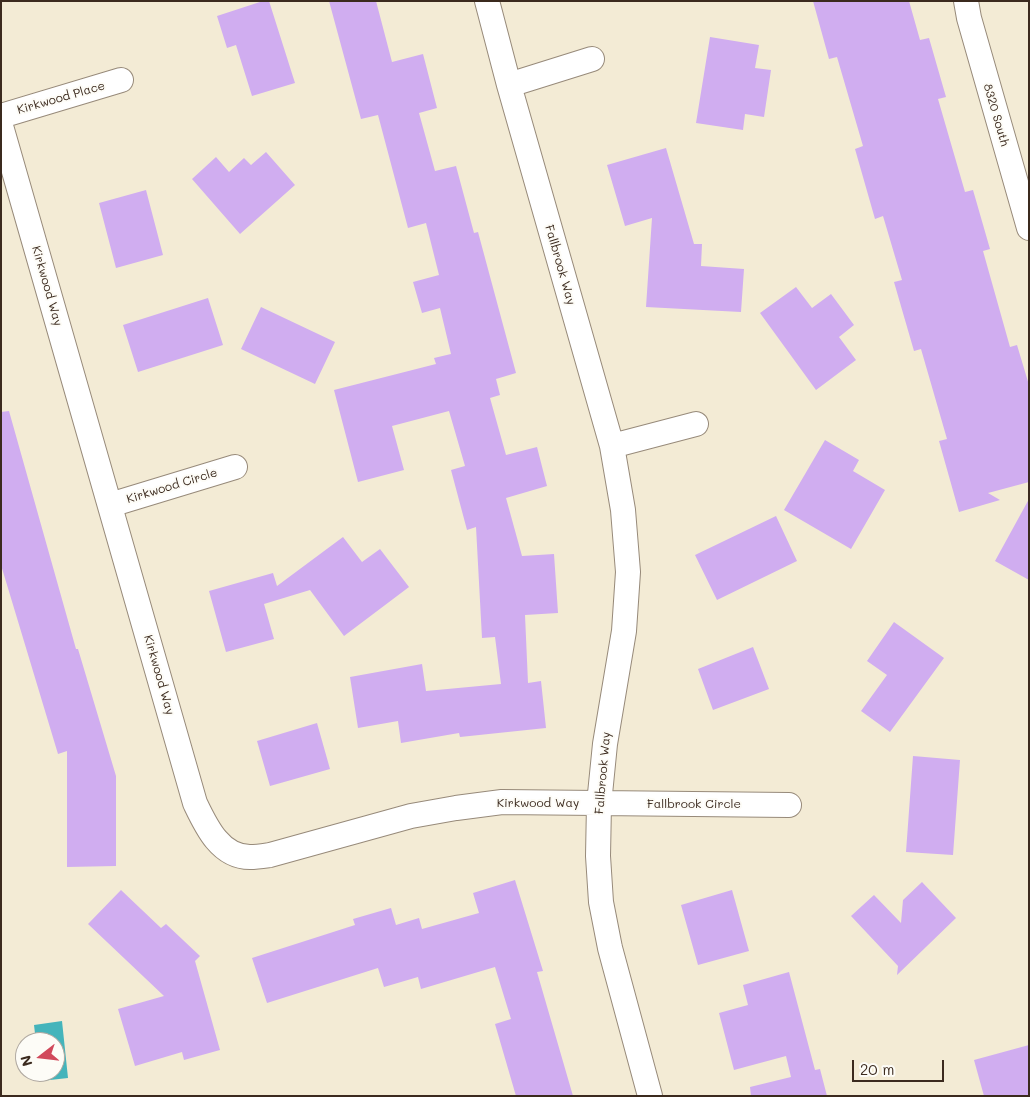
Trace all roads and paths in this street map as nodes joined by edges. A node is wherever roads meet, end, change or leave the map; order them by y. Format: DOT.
graph roads {
  1 [pos="487,1"];
  2 [pos="966,1"];
  3 [pos="592,59"];
  4 [pos="122,80"];
  5 [pos="509,85"];
  6 [pos="1,116"];
  7 [pos="1,126"];
  8 [pos="1029,228"];
  9 [pos="696,424"];
  10 [pos="612,446"];
  11 [pos="235,468"];
  12 [pos="110,505"];
  13 [pos="599,804"];
  14 [pos="789,805"];
  15 [pos="650,1096"];
  1 -- 5 [label="street, Fallbrook Way"];
  2 -- 8 [label="street, 8320 South"];
  3 -- 5 [label="street"];
  4 -- 6 [label="street, Kirkwood Place"];
  5 -- 10 [label="street, Fallbrook Way"];
  7 -- 12 [label="street, Kirkwood Way"];
  9 -- 10 [label="street"];
  10 -- 13 [label="street, Fallbrook Way"];
  11 -- 12 [label="street, Kirkwood Circle"];
  12 -- 13 [label="street, Kirkwood Way"];
  13 -- 14 [label="street, Fallbrook Circle"];
  13 -- 15 [label="street, Fallbrook Way"];
}
